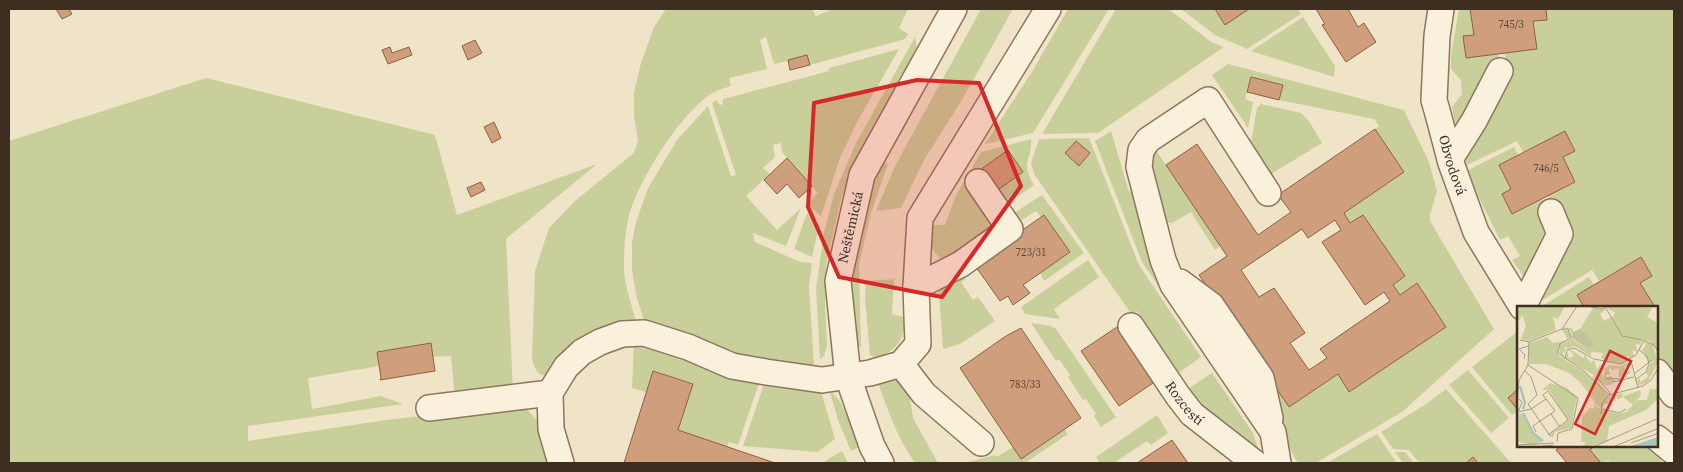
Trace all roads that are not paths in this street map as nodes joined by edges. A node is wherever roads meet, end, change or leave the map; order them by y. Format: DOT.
graph roads {
  1 [pos="954,9"];
  2 [pos="1048,9"];
  3 [pos="1441,9"];
  4 [pos="1500,71"];
  5 [pos="1450,159"];
  6 [pos="978,182"];
  7 [pos="1268,193"];
  8 [pos="1551,212"];
  9 [pos="916,288"];
  10 [pos="1521,306"];
  11 [pos="1523,306"];
  12 [pos="1131,326"];
  13 [pos="902,364"];
  14 [pos="1658,373"];
  15 [pos="848,377"];
  16 [pos="550,393"];
  17 [pos="1674,395"];
  18 [pos="429,408"];
  19 [pos="1658,439"];
  20 [pos="981,443"];
  21 [pos="1674,452"];
  22 [pos="561,463"];
  23 [pos="881,463"];
  24 [pos="1254,463"];
  25 [pos="1278,463"];
  1 -- 15 [label="street, Neštěmická"];
  2 -- 9 [label="street"];
  3 -- 5 [label="street, Obvodová"];
  4 -- 5 [label="street"];
  5 -- 10 [label="street, Obvodová"];
  6 -- 9 [label="street"];
  7 -- 25 [label="street"];
  8 -- 11 [label="street"];
  9 -- 13 [label="street"];
  12 -- 24 [label="street, Rozcestí"];
  13 -- 15 [label="street"];
  13 -- 20 [label="street"];
  14 -- 17 [label="street"];
  15 -- 16 [label="street"];
  15 -- 23 [label="street, Neštěmická"];
  16 -- 18 [label="street"];
  16 -- 22 [label="street"];
  19 -- 21 [label="street"];
}
